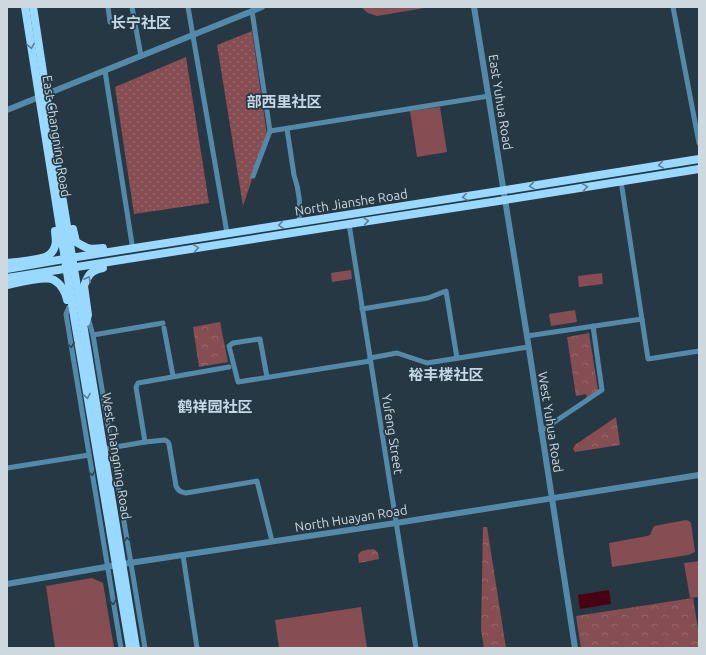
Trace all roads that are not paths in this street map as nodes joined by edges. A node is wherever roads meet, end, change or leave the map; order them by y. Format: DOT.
graph roads {
  1 [pos="25,7"];
  2 [pos="33,7"];
  3 [pos="108,7"];
  4 [pos="132,7"];
  5 [pos="188,7"];
  6 [pos="262,7"];
  7 [pos="474,7"];
  8 [pos="673,7"];
  9 [pos="252,11"];
  10 [pos="110,22"];
  11 [pos="193,35"];
  12 [pos="141,56"];
  13 [pos="105,71"];
  14 [pos="43,96"];
  15 [pos="489,96"];
  16 [pos="7,110"];
  17 [pos="286,128"];
  18 [pos="270,131"];
  19 [pos="699,143"];
  20 [pos="699,159"];
  21 [pos="699,169"];
  22 [pos="253,176"];
  23 [pos="621,181"];
  24 [pos="56,184"];
  25 [pos="504,191"];
  26 [pos="505,200"];
  27 [pos="299,222"];
  28 [pos="349,224"];
  29 [pos="227,233"];
  30 [pos="132,244"];
  31 [pos="156,244"];
  32 [pos="158,254"];
  33 [pos="69,258"];
  34 [pos="7,263"];
  35 [pos="70,268"];
  36 [pos="7,269"];
  37 [pos="7,278"];
  38 [pos="7,285"];
  39 [pos="69,307"];
  40 [pos="362,309"];
  41 [pos="88,315"];
  42 [pos="74,316"];
  43 [pos="642,318"];
  44 [pos="592,326"];
  45 [pos="85,331"];
  46 [pos="93,335"];
  47 [pos="527,336"];
  48 [pos="528,347"];
  49 [pos="699,350"];
  50 [pos="457,358"];
  51 [pos="370,359"];
  52 [pos="229,367"];
  53 [pos="173,376"];
  54 [pos="267,377"];
  55 [pos="541,431"];
  56 [pos="145,442"];
  57 [pos="108,448"];
  58 [pos="89,455"];
  59 [pos="7,468"];
  60 [pos="699,474"];
  61 [pos="552,498"];
  62 [pos="396,523"];
  63 [pos="272,541"];
  64 [pos="183,555"];
  65 [pos="123,564"];
  66 [pos="107,567"];
  67 [pos="7,584"];
  68 [pos="120,648"];
  69 [pos="130,648"];
  70 [pos="136,648"];
  71 [pos="145,648"];
  72 [pos="198,648"];
  73 [pos="416,648"];
  74 [pos="575,648"];
  1 -- 14 [label="main road, East Changning Road, one-way"];
  2 -- 14 [label="main road, East Changning Road"];
  3 -- 10 [label="street"];
  4 -- 12 [label="street"];
  5 -- 11 [label="street"];
  6 -- 9 [label="street"];
  7 -- 15 [label="street, East Yuhua Road"];
  8 -- 19 [label="street"];
  9 -- 11 [label="street"];
  9 -- 18 [label="street"];
  11 -- 12 [label="street"];
  11 -- 29 [label="street"];
  12 -- 13 [label="street"];
  13 -- 14 [label="street"];
  13 -- 30 [label="street"];
  14 -- 16 [label="street"];
  14 -- 24 [label="main road, East Changning Road"];
  15 -- 17 [label="street"];
  15 -- 25 [label="street, East Yuhua Road"];
  17 -- 18 [label="street"];
  17 -- 27 [label="street"];
  18 -- 22 [label="street"];
  20 -- 25 [label="main road, North Jianshe Road, one-way"];
  21 -- 23 [label="main road, North Jianshe Road"];
  26 -- 23 [label="main road, North Jianshe Road, one-way"];
  23 -- 43 [label="street"];
  24 -- 30 [label="main road"];
  24 -- 33 [label="main road, East Changning Road"];
  24 -- 34 [label="main road"];
  25 -- 26 [label="street, East Yuhua Road"];
  25 -- 27 [label="main road, North Jianshe Road, one-way"];
  28 -- 26 [label="main road, North Jianshe Road, one-way"];
  26 -- 47 [label="street, West Yuhua Road"];
  27 -- 29 [label="main road, North Jianshe Road, one-way"];
  32 -- 28 [label="main road, North Jianshe Road, one-way"];
  28 -- 40 [label="street, Yufeng Street"];
  29 -- 31 [label="main road, North Jianshe Road"];
  30 -- 31 [label="main road"];
  31 -- 33 [label="main road, North Jianshe Road"];
  32 -- 35 [label="main road, North Jianshe Road"];
  41 -- 32 [label="main road, one-way"];
  33 -- 35 [label="main road, East Changning Road"];
  33 -- 36 [label="main road, North Jianshe Road"];
  35 -- 37 [label="main road, North Jianshe Road"];
  35 -- 42 [label="main road, West Changning Road"];
  35 -- 45 [label="main road, West Changning Road"];
  38 -- 39 [label="main road"];
  39 -- 42 [label="main road"];
  39 -- 58 [label="street, West Changning Road, one-way"];
  40 -- 50 [label="street"];
  40 -- 51 [label="street, Yufeng Street"];
  41 -- 45 [label="main road"];
  41 -- 46 [label="street, West Changning Road"];
  42 -- 65 [label="main road, West Changning Road, one-way"];
  43 -- 44 [label="street"];
  43 -- 49 [label="street"];
  44 -- 47 [label="street"];
  44 -- 55 [label="street"];
  45 -- 57 [label="main road, West Changning Road"];
  46 -- 53 [label="street"];
  46 -- 57 [label="street, West Changning Road"];
  47 -- 48 [label="street, West Yuhua Road"];
  48 -- 50 [label="street"];
  48 -- 55 [label="street, West Yuhua Road"];
  50 -- 51 [label="street"];
  51 -- 54 [label="street"];
  51 -- 62 [label="street, Yufeng Street"];
  52 -- 53 [label="street"];
  53 -- 56 [label="street"];
  54 -- 54 [label="street"];
  55 -- 61 [label="street, West Yuhua Road"];
  56 -- 57 [label="street"];
  56 -- 63 [label="street"];
  65 -- 57 [label="main road, West Changning Road, one-way"];
  58 -- 59 [label="street"];
  58 -- 66 [label="street, West Changning Road, one-way"];
  60 -- 61 [label="street, North Huayan Road"];
  61 -- 62 [label="street, North Huayan Road"];
  61 -- 74 [label="street, West Yuhua Road"];
  62 -- 63 [label="street, North Huayan Road"];
  62 -- 73 [label="street, Yufeng Street"];
  63 -- 64 [label="street, North Huayan Road"];
  64 -- 65 [label="street, North Huayan Road"];
  64 -- 72 [label="street"];
  65 -- 66 [label="street, North Huayan Road"];
  65 -- 69 [label="main road, West Changning Road"];
  65 -- 70 [label="main road, West Changning Road"];
  65 -- 71 [label="street, West Changning Road"];
  66 -- 67 [label="street, North Huayan Road"];
  66 -- 68 [label="street, West Changning Road, one-way"];
}
